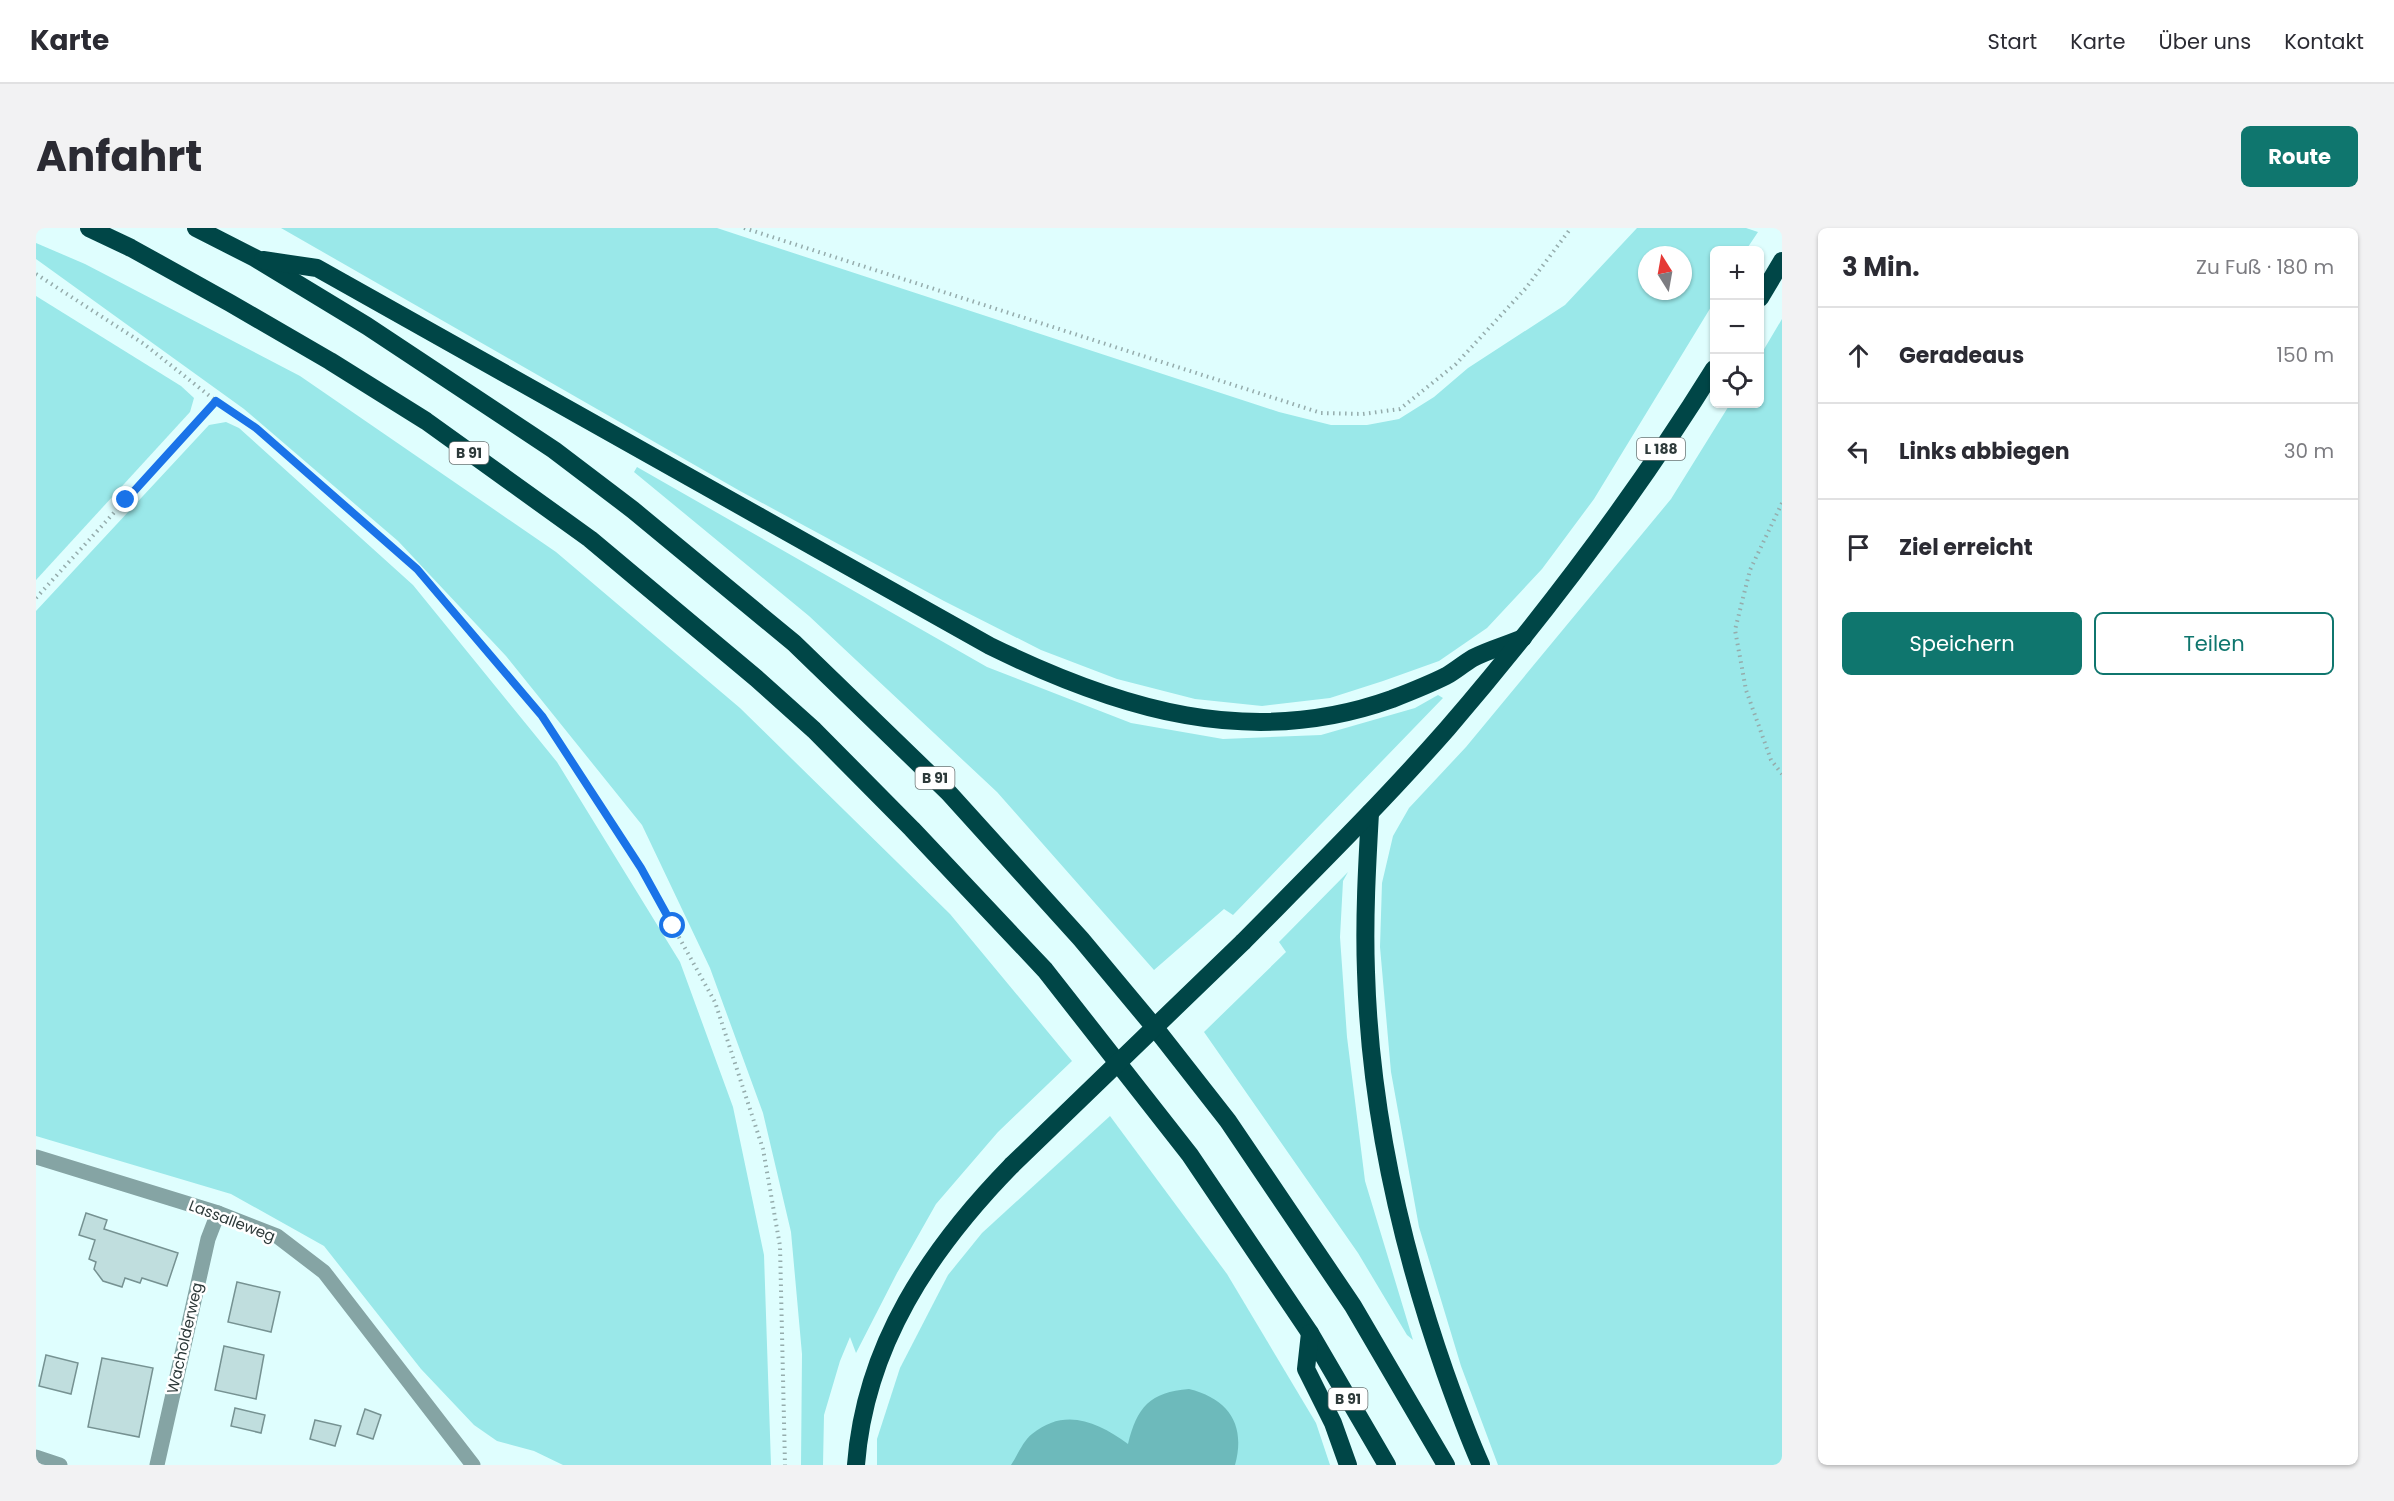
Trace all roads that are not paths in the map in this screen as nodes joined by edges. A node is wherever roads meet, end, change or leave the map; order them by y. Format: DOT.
graph roads {
  1 [pos="89,228"];
  2 [pos="196,228"];
  3 [pos="255,258"];
  4 [pos="1782,261"];
  5 [pos="1764,291"];
  6 [pos="1710,375"];
  7 [pos="1523,638"];
  8 [pos="1370,813"];
  9 [pos="36,1156"];
  10 [pos="218,1213"];
  11 [pos="1310,1333"];
  12 [pos="36,1457"];
  13 [pos="60,1465"];
  14 [pos="157,1465"];
  15 [pos="473,1465"];
  16 [pos="856,1465"];
  17 [pos="1348,1465"];
  18 [pos="1387,1465"];
  19 [pos="1446,1465"];
  20 [pos="1480,1465"];
  1 -- 11 [label="highway, B 91"];
  2 -- 3 [label="highway, B 91"];
  3 -- 7 [label="highway"];
  3 -- 19 [label="highway, B 91"];
  4 -- 5 [label="highway"];
  6 -- 7 [label="highway, L 188"];
  7 -- 8 [label="highway"];
  8 -- 16 [label="highway, bridge"];
  8 -- 20 [label="highway"];
  9 -- 10 [label="street, Lassalleweg"];
  10 -- 14 [label="street, Wacholderweg"];
  10 -- 15 [label="street, Lassalleweg"];
  11 -- 17 [label="highway"];
  11 -- 18 [label="highway, B 91"];
  12 -- 13 [label="street"];
}
